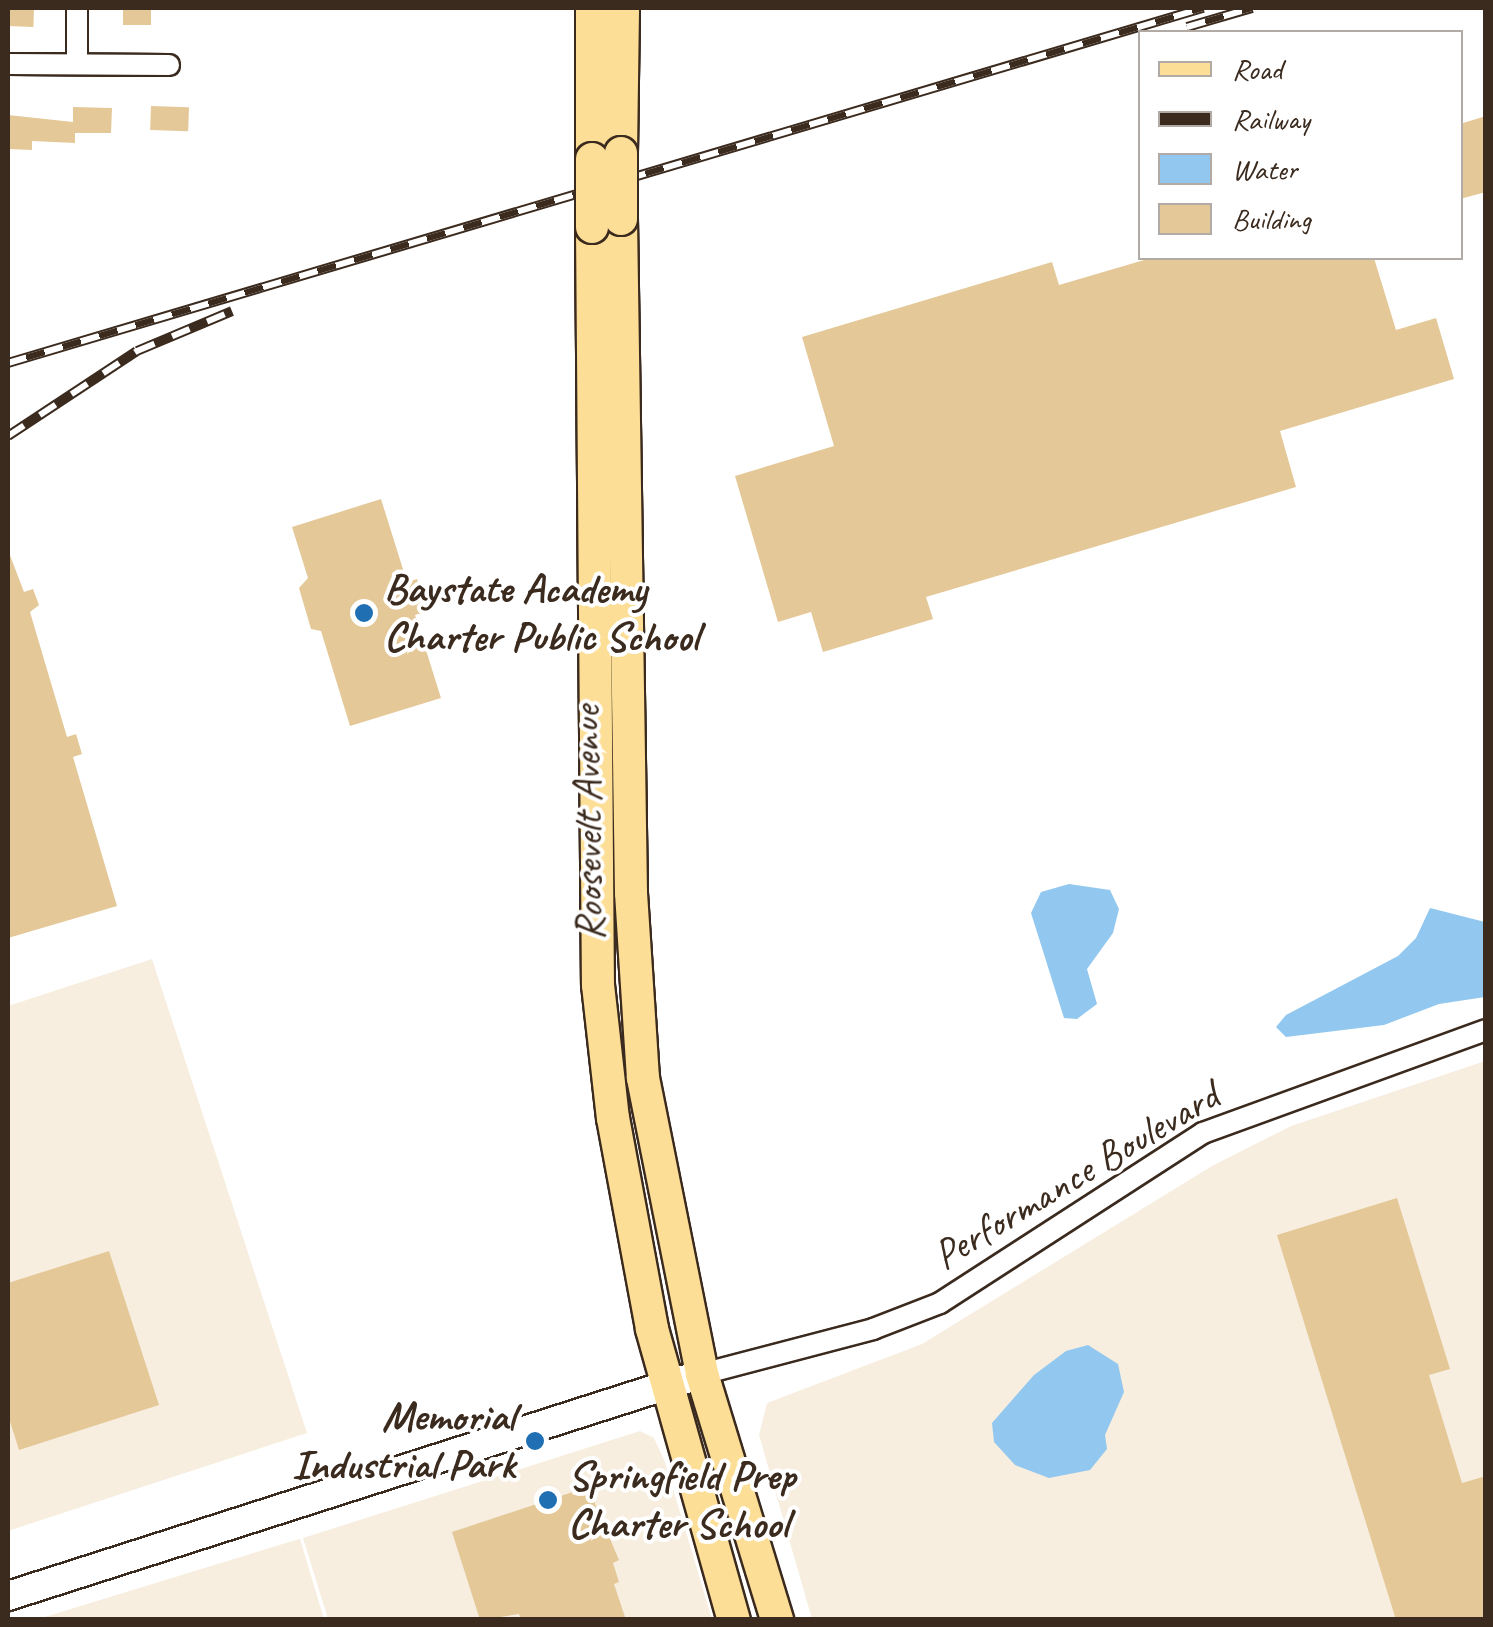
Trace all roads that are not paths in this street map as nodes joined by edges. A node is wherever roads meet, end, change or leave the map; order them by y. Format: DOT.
graph roads {
  1 [pos="77,8"];
  2 [pos="592,8"];
  3 [pos="624,8"];
  4 [pos="8,64"];
  5 [pos="77,64"];
  6 [pos="169,65"];
  7 [pos="607,156"];
  8 [pos="606,223"];
  9 [pos="1486,1030"];
  10 [pos="702,1374"];
  11 [pos="666,1382"];
  12 [pos="8,1596"];
  13 [pos="734,1620"];
  14 [pos="776,1620"];
  1 -- 5 [label="street"];
  2 -- 7 [label="main road, Roosevelt Avenue"];
  3 -- 7 [label="main road, Roosevelt Avenue"];
  4 -- 5 [label="street"];
  5 -- 6 [label="street"];
  7 -- 8 [label="main road, Roosevelt Avenue, bridge"];
  8 -- 10 [label="main road, Roosevelt Avenue"];
  8 -- 11 [label="main road, Roosevelt Avenue"];
  9 -- 10 [label="street, Performance Boulevard"];
  10 -- 11 [label="street"];
  10 -- 14 [label="main road, Roosevelt Avenue"];
  11 -- 12 [label="street"];
  11 -- 13 [label="main road, Roosevelt Avenue"];
}
